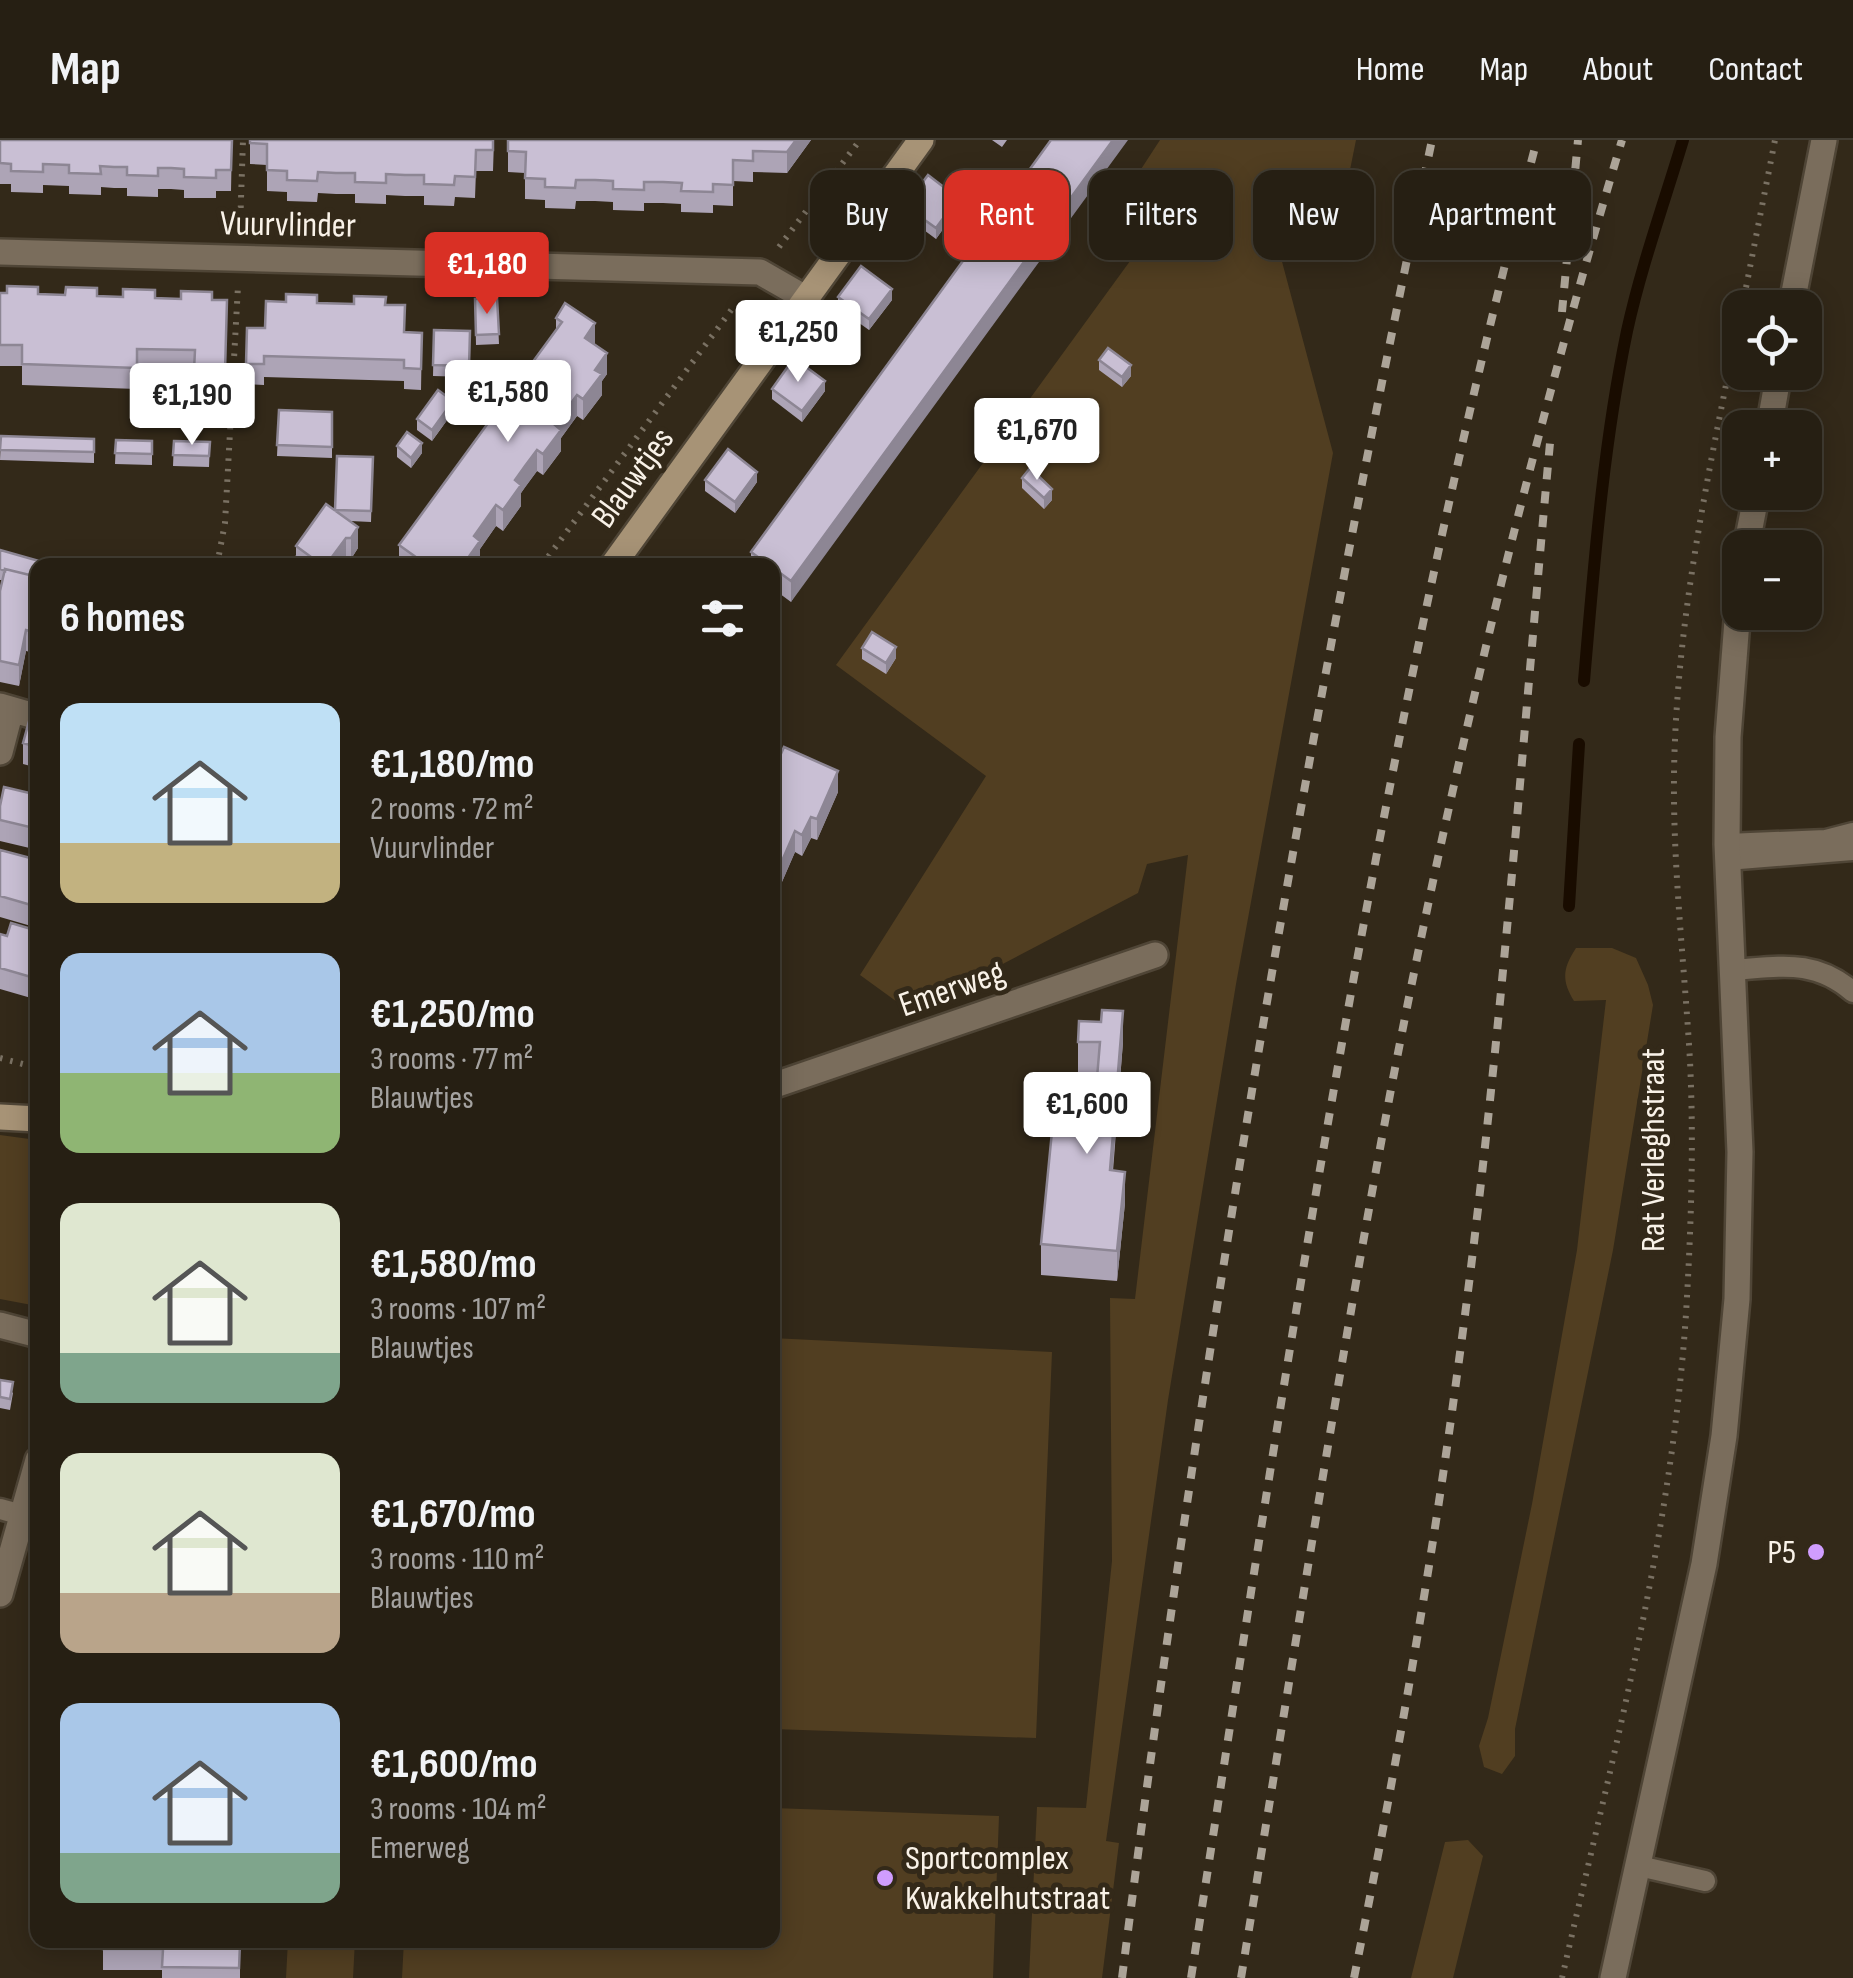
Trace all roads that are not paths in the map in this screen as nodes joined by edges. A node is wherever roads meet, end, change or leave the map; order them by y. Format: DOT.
graph roads {
  1 [pos="921,140"];
  2 [pos="1824,140"];
  3 [pos="0,252"];
  4 [pos="1795,290"];
  5 [pos="808,299"];
  6 [pos="618,558"];
  7 [pos="1735,630"];
  8 [pos="6,708"];
  9 [pos="0,752"];
  10 [pos="1853,833"];
  11 [pos="1853,850"];
  12 [pos="1727,852"];
  13 [pos="1154,954"];
  14 [pos="1732,970"];
  15 [pos="1853,992"];
  16 [pos="780,1083"];
  17 [pos="0,1117"];
  18 [pos="30,1119"];
  19 [pos="0,1325"];
  20 [pos="30,1333"];
  21 [pos="30,1475"];
  22 [pos="11,1512"];
  23 [pos="0,1594"];
  24 [pos="1639,1866"];
  25 [pos="1705,1882"];
  26 [pos="1613,1978"];
  1 -- 5 [label="street, Blauwtjes"];
  2 -- 4 [label="street"];
  3 -- 5 [label="street, Vuurvlinder"];
  5 -- 6 [label="street, Blauwtjes"];
  7 -- 12 [label="street"];
  8 -- 9 [label="street"];
  10 -- 12 [label="lane"];
  11 -- 12 [label="lane"];
  12 -- 14 [label="street"];
  13 -- 16 [label="street, Emerweg"];
  14 -- 15 [label="lane"];
  14 -- 24 [label="street"];
  17 -- 18 [label="street"];
  19 -- 20 [label="street"];
  21 -- 22 [label="street"];
  22 -- 23 [label="street"];
  24 -- 25 [label="lane"];
  24 -- 26 [label="street"];
}
